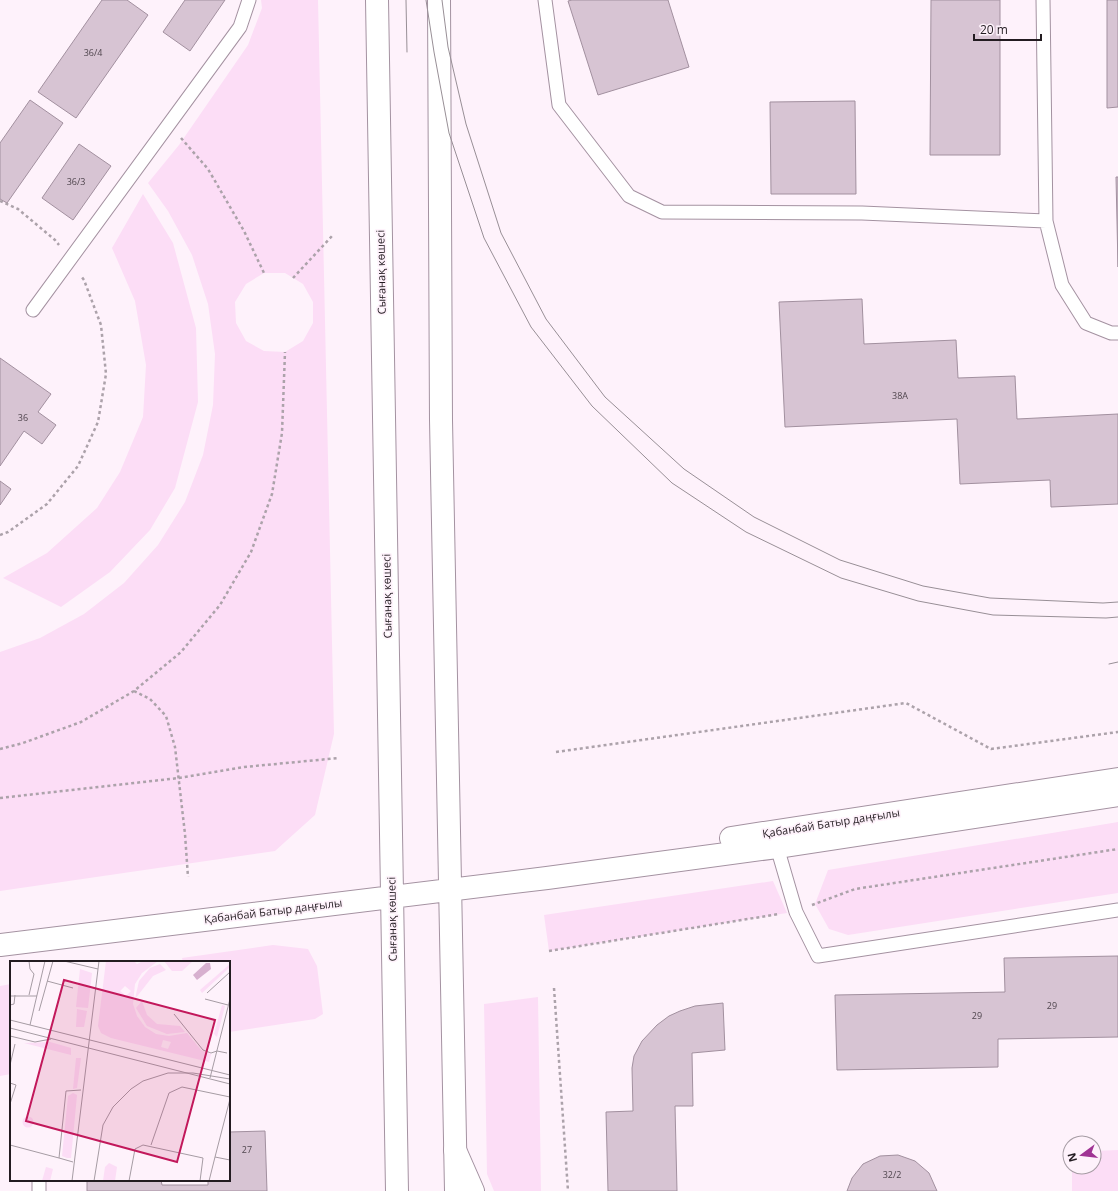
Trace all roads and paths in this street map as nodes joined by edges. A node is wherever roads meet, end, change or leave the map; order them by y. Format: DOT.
graph roads {
  1 [pos="249,0"];
  2 [pos="377,0"];
  3 [pos="439,0"];
  4 [pos="545,0"];
  5 [pos="1043,0"];
  6 [pos="168,124"];
  7 [pos="0,201"];
  8 [pos="1046,221"];
  9 [pos="333,235"];
  10 [pos="69,260"];
  11 [pos="264,273"];
  12 [pos="293,278"];
  13 [pos="33,310"];
  14 [pos="1118,333"];
  15 [pos="285,352"];
  16 [pos="0,535"];
  17 [pos="134,691"];
  18 [pos="1118,732"];
  19 [pos="0,749"];
  20 [pos="556,752"];
  21 [pos="339,758"];
  22 [pos="179,778"];
  23 [pos="1118,779"];
  24 [pos="1118,795"];
  25 [pos="0,798"];
  26 [pos="777,847"];
  27 [pos="1118,849"];
  28 [pos="188,877"];
  29 [pos="547,878"];
  30 [pos="450,890"];
  31 [pos="392,897"];
  32 [pos="1118,910"];
  33 [pos="796,912"];
  34 [pos="0,945"];
  35 [pos="549,952"];
  36 [pos="554,988"];
  37 [pos="455,1150"];
  38 [pos="38,1181"];
  39 [pos="39,1191"];
  40 [pos="398,1191"];
  41 [pos="456,1191"];
  42 [pos="473,1191"];
  43 [pos="568,1191"];
  1 -- 6 [label="lane"];
  2 -- 31 [label="main road, Сығанақ көшесі"];
  3 -- 30 [label="main road"];
  4 -- 8 [label="lane"];
  5 -- 8 [label="lane"];
  6 -- 10 [label="lane"];
  6 -- 11 [label="path"];
  7 -- 10 [label="path"];
  8 -- 14 [label="lane"];
  9 -- 12 [label="path"];
  10 -- 13 [label="lane"];
  10 -- 16 [label="path"];
  15 -- 17 [label="path"];
  17 -- 19 [label="path"];
  17 -- 22 [label="path"];
  18 -- 20 [label="path"];
  21 -- 22 [label="path"];
  22 -- 25 [label="path"];
  22 -- 28 [label="path"];
  23 -- 29 [label="main road, Қабанбай Батыр даңғылы"];
  24 -- 26 [label="main road, Қабанбай Батыр даңғылы"];
  26 -- 29 [label="main road, Қабанбай Батыр даңғылы"];
  26 -- 33 [label="lane"];
  27 -- 33 [label="path"];
  29 -- 30 [label="main road, Қабанбай Батыр даңғылы"];
  30 -- 31 [label="main road, Қабанбай Батыр даңғылы"];
  30 -- 37 [label="main road"];
  31 -- 34 [label="main road, Қабанбай Батыр даңғылы"];
  31 -- 40 [label="main road, Сығанақ көшесі"];
  32 -- 33 [label="lane"];
  33 -- 35 [label="path"];
  36 -- 43 [label="path"];
  37 -- 41 [label="main road"];
  37 -- 42 [label="main road"];
  38 -- 39 [label="lane"];
}
